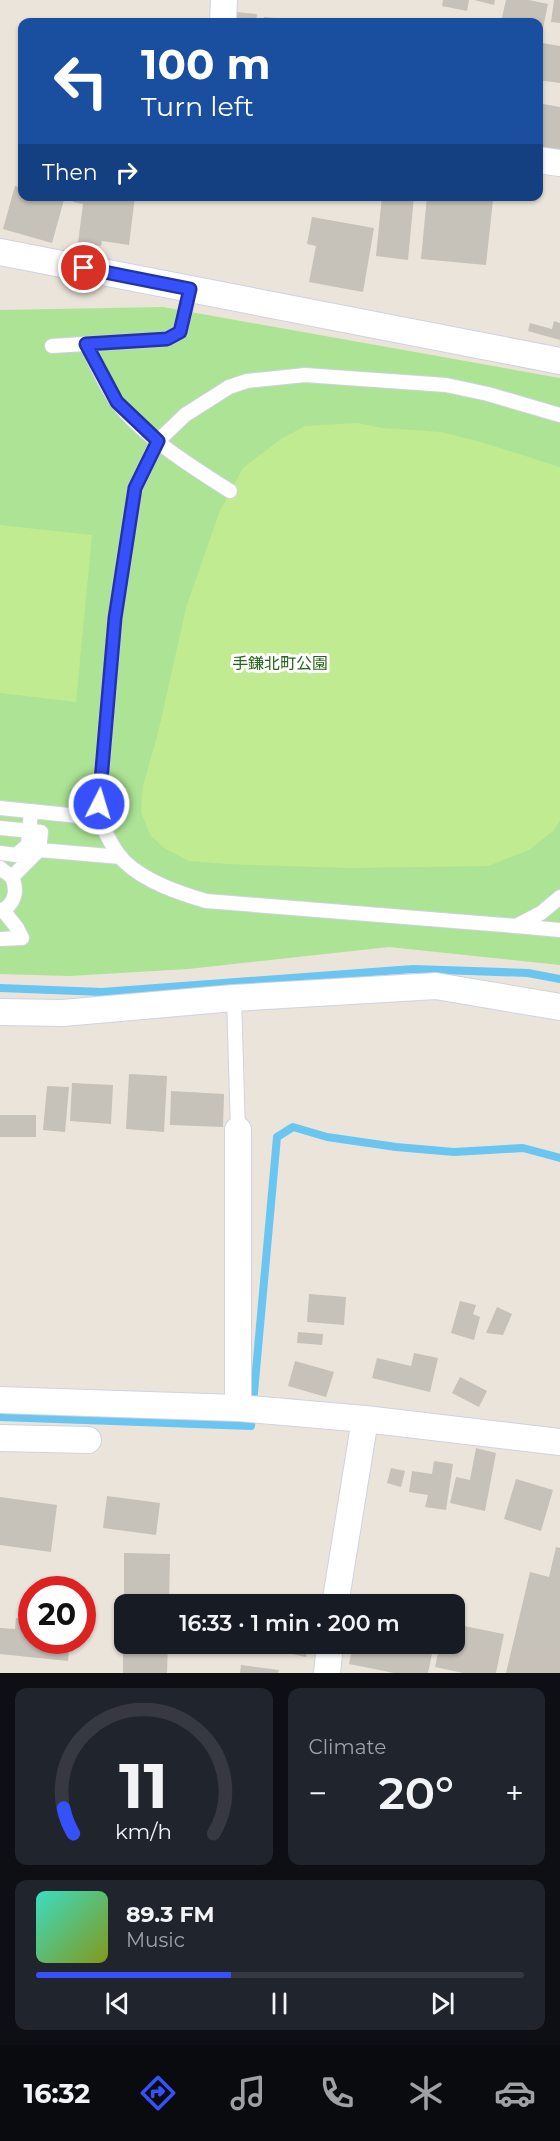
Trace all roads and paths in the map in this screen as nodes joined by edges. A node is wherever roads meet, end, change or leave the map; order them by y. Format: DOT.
graph roads {
  1 [pos="224,0"];
  2 [pos="223,18"];
  3 [pos="543,161"];
  4 [pos="560,163"];
  5 [pos="0,252"];
  6 [pos="190,289"];
  7 [pos="86,344"];
  8 [pos="52,346"];
  9 [pos="560,361"];
  10 [pos="560,415"];
  11 [pos="158,441"];
  12 [pos="230,491"];
  13 [pos="0,808"];
  14 [pos="31,811"];
  15 [pos="98,818"];
  16 [pos="0,828"];
  17 [pos="30,831"];
  18 [pos="39,850"];
  19 [pos="0,853"];
  20 [pos="121,857"];
  21 [pos="0,868"];
  22 [pos="12,877"];
  23 [pos="560,897"];
  24 [pos="2,911"];
  25 [pos="516,926"];
  26 [pos="560,930"];
  27 [pos="0,939"];
  28 [pos="234,998"];
  29 [pos="560,1007"];
  30 [pos="0,1012"];
  31 [pos="238,1130"];
  32 [pos="0,1400"];
  33 [pos="238,1408"];
  34 [pos="365,1419"];
  35 [pos="0,1438"];
  36 [pos="88,1440"];
  37 [pos="560,1442"];
  38 [pos="337,1594"];
  39 [pos="329,1654"];
  40 [pos="327,1673"];
  1 -- 2 [label="street"];
  3 -- 4 [label="street"];
  5 -- 6 [label="street"];
  6 -- 7 [label="lane"];
  6 -- 9 [label="street"];
  7 -- 8 [label="lane"];
  7 -- 11 [label="lane"];
  10 -- 11 [label="lane"];
  11 -- 12 [label="lane"];
  11 -- 15 [label="lane"];
  13 -- 14 [label="lane"];
  14 -- 15 [label="lane"];
  14 -- 17 [label="lane"];
  15 -- 20 [label="lane"];
  16 -- 17 [label="lane"];
  17 -- 18 [label="lane"];
  17 -- 19 [label="lane"];
  18 -- 20 [label="lane"];
  18 -- 22 [label="lane"];
  20 -- 25 [label="lane"];
  21 -- 22 [label="lane"];
  22 -- 24 [label="lane"];
  23 -- 25 [label="lane"];
  24 -- 27 [label="lane"];
  25 -- 26 [label="lane"];
  28 -- 29 [label="street"];
  28 -- 30 [label="street"];
  28 -- 31 [label="lane"];
  31 -- 33 [label="street"];
  32 -- 33 [label="street"];
  33 -- 34 [label="street"];
  34 -- 37 [label="street"];
  34 -- 38 [label="street"];
  35 -- 36 [label="street"];
  39 -- 40 [label="street"];
}
